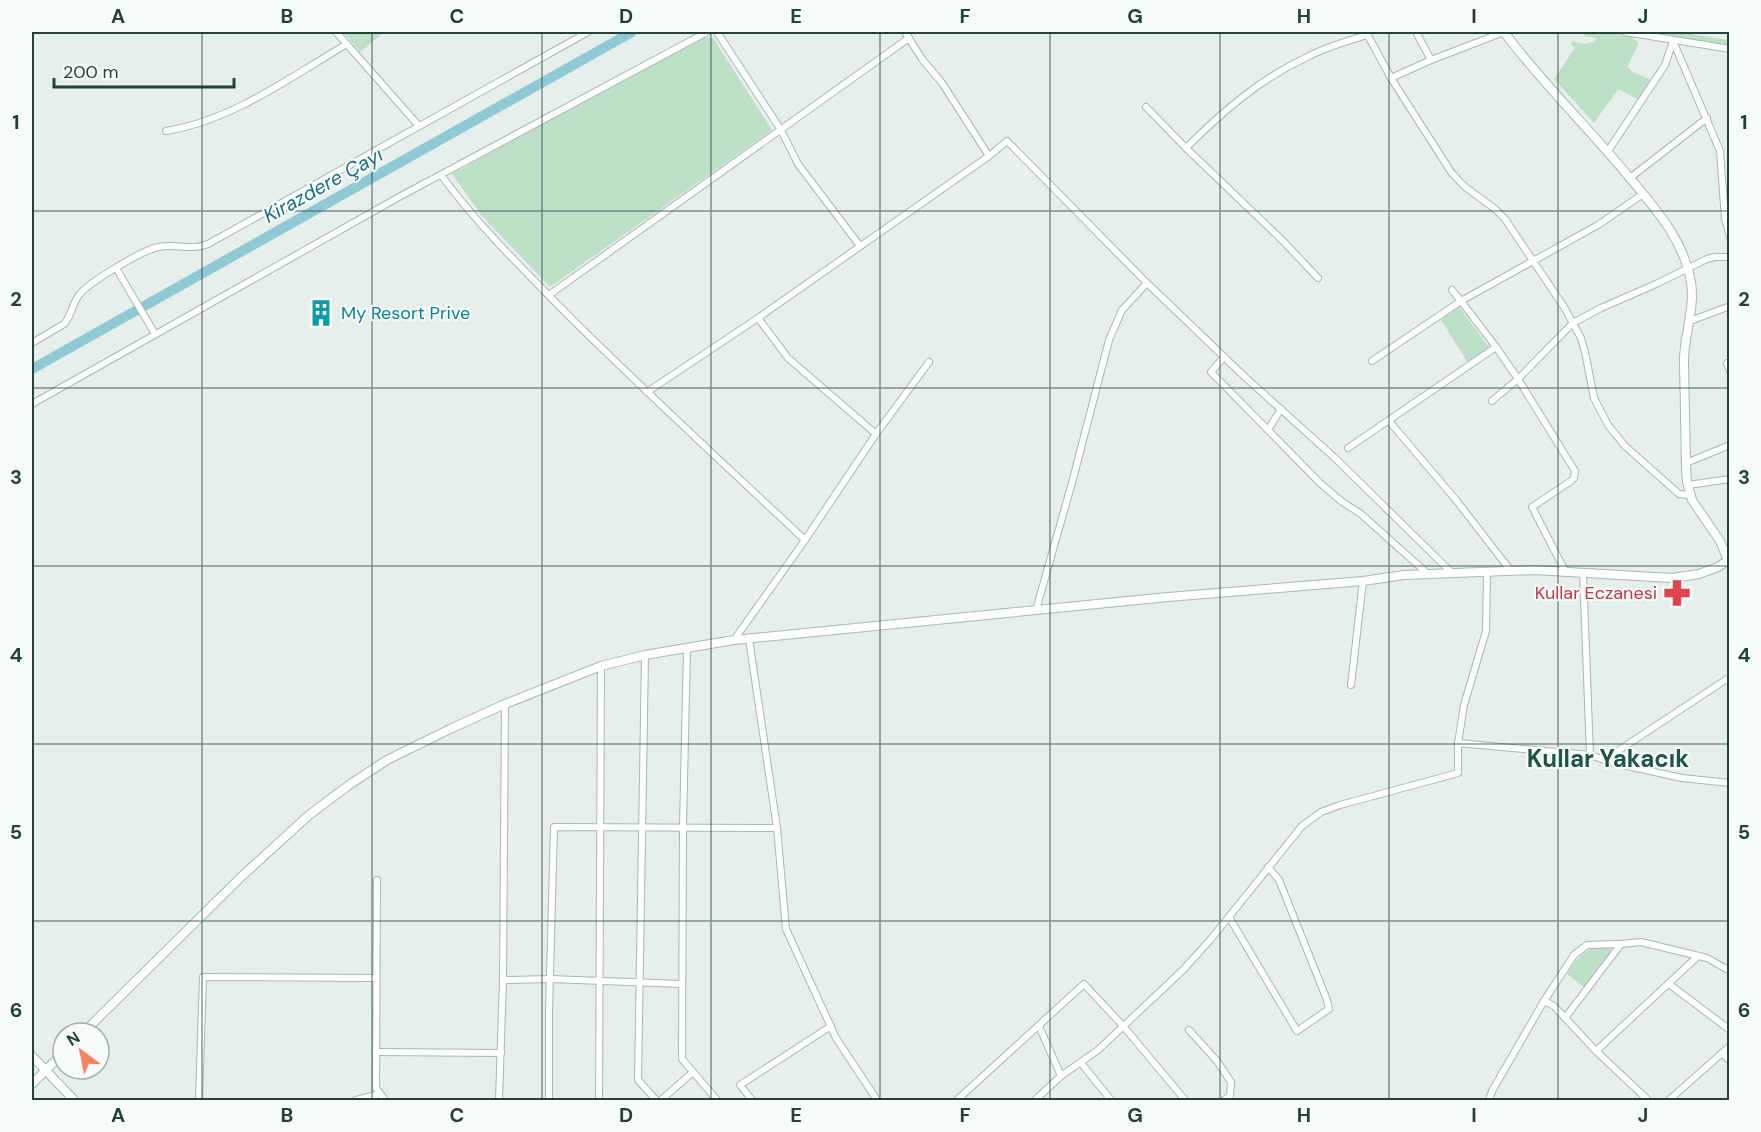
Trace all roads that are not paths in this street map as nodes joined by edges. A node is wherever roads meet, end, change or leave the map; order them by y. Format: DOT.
graph roads {
  1 [pos="336,32"];
  2 [pos="588,32"];
  3 [pos="707,32"];
  4 [pos="717,32"];
  5 [pos="1416,32"];
  6 [pos="1504,32"];
  7 [pos="1625,32"];
  8 [pos="1367,33"];
  9 [pos="907,35"];
  10 [pos="1673,41"];
  11 [pos="347,44"];
  12 [pos="1730,49"];
  13 [pos="1431,60"];
  14 [pos="1391,78"];
  15 [pos="1146,107"];
  16 [pos="1707,118"];
  17 [pos="419,126"];
  18 [pos="781,130"];
  19 [pos="166,131"];
  20 [pos="1186,148"];
  21 [pos="1608,151"];
  22 [pos="989,156"];
  23 [pos="441,175"];
  24 [pos="1630,178"];
  25 [pos="1644,194"];
  26 [pos="1727,213"];
  27 [pos="1730,237"];
  28 [pos="860,246"];
  29 [pos="1730,257"];
  30 [pos="1535,261"];
  31 [pos="1688,269"];
  32 [pos="118,271"];
  33 [pos="1318,278"];
  34 [pos="1147,283"];
  35 [pos="1452,290"];
  36 [pos="549,295"];
  37 [pos="1461,301"];
  38 [pos="1730,306"];
  39 [pos="758,318"];
  40 [pos="1690,321"];
  41 [pos="1573,323"];
  42 [pos="153,331"];
  43 [pos="32,343"];
  44 [pos="1496,347"];
  45 [pos="1224,357"];
  46 [pos="1372,361"];
  47 [pos="928,362"];
  48 [pos="1730,362"];
  49 [pos="1730,371"];
  50 [pos="1518,379"];
  51 [pos="647,392"];
  52 [pos="1492,401"];
  53 [pos="32,404"];
  54 [pos="1281,409"];
  55 [pos="1389,421"];
  56 [pos="1268,430"];
  57 [pos="876,434"];
  58 [pos="1730,445"];
  59 [pos="1348,448"];
  60 [pos="1686,463"];
  61 [pos="1730,479"];
  62 [pos="1688,485"];
  63 [pos="1690,495"];
  64 [pos="805,540"];
  65 [pos="1729,561"];
  66 [pos="1511,570"];
  67 [pos="1565,571"];
  68 [pos="1487,572"];
  69 [pos="1583,572"];
  70 [pos="1452,573"];
  71 [pos="1429,574"];
  72 [pos="1363,581"];
  73 [pos="1036,610"];
  74 [pos="749,639"];
  75 [pos="734,640"];
  76 [pos="687,648"];
  77 [pos="645,655"];
  78 [pos="602,666"];
  79 [pos="1730,677"];
  80 [pos="1351,685"];
  81 [pos="505,704"];
  82 [pos="1458,743"];
  83 [pos="1590,755"];
  84 [pos="1604,760"];
  85 [pos="1730,783"];
  86 [pos="599,826"];
  87 [pos="683,826"];
  88 [pos="642,827"];
  89 [pos="777,828"];
  90 [pos="1268,867"];
  91 [pos="377,880"];
  92 [pos="1229,916"];
  93 [pos="1621,944"];
  94 [pos="1698,956"];
  95 [pos="1730,971"];
  96 [pos="376,978"];
  97 [pos="549,979"];
  98 [pos="503,980"];
  99 [pos="599,981"];
  100 [pos="639,983"];
  101 [pos="682,984"];
  102 [pos="1669,984"];
  103 [pos="1544,1000"];
  104 [pos="1565,1018"];
  105 [pos="95,1021"];
  106 [pos="831,1026"];
  107 [pos="1039,1026"];
  108 [pos="1124,1027"];
  109 [pos="1189,1030"];
  110 [pos="1730,1030"];
  111 [pos="1730,1046"];
  112 [pos="376,1052"];
  113 [pos="1596,1052"];
  114 [pos="501,1053"];
  115 [pos="1722,1053"];
  116 [pos="32,1056"];
  117 [pos="1730,1061"];
  118 [pos="1081,1063"];
  119 [pos="51,1065"];
  120 [pos="45,1071"];
  121 [pos="693,1072"];
  122 [pos="1061,1076"];
  123 [pos="32,1084"];
  124 [pos="380,1094"];
  125 [pos="75,1101"];
  126 [pos="199,1101"];
  127 [pos="356,1101"];
  128 [pos="385,1101"];
  129 [pos="499,1101"];
  130 [pos="549,1101"];
  131 [pos="599,1101"];
  132 [pos="656,1101"];
  133 [pos="661,1101"];
  134 [pos="717,1101"];
  135 [pos="752,1101"];
  136 [pos="877,1101"];
  137 [pos="957,1101"];
  138 [pos="1035,1101"];
  139 [pos="1111,1101"];
  140 [pos="1185,1101"];
  141 [pos="1224,1101"];
  142 [pos="1490,1101"];
  143 [pos="1648,1101"];
  144 [pos="1669,1101"];
  1 -- 11 [label="street"];
  2 -- 17 [label="street"];
  3 -- 23 [label="street"];
  4 -- 18 [label="street"];
  5 -- 13 [label="street"];
  6 -- 13 [label="street"];
  6 -- 21 [label="main road"];
  7 -- 10 [label="street"];
  8 -- 14 [label="street"];
  8 -- 20 [label="street"];
  9 -- 18 [label="street"];
  9 -- 22 [label="street"];
  10 -- 12 [label="street"];
  10 -- 16 [label="street"];
  10 -- 21 [label="street"];
  11 -- 17 [label="street"];
  11 -- 19 [label="street"];
  13 -- 14 [label="street"];
  14 -- 30 [label="street"];
  15 -- 20 [label="street"];
  16 -- 24 [label="street"];
  16 -- 26 [label="street"];
  17 -- 32 [label="street"];
  18 -- 28 [label="street"];
  18 -- 36 [label="street"];
  20 -- 33 [label="street"];
  21 -- 24 [label="main road"];
  22 -- 28 [label="street"];
  22 -- 34 [label="street"];
  23 -- 36 [label="street"];
  23 -- 42 [label="street"];
  24 -- 25 [label="main road"];
  25 -- 30 [label="street"];
  25 -- 31 [label="main road"];
  26 -- 27 [label="street"];
  28 -- 39 [label="street"];
  29 -- 31 [label="street"];
  30 -- 37 [label="street"];
  30 -- 41 [label="street"];
  31 -- 40 [label="main road"];
  31 -- 41 [label="street"];
  32 -- 42 [label="street"];
  32 -- 43 [label="street"];
  34 -- 45 [label="street"];
  34 -- 73 [label="street"];
  35 -- 37 [label="street"];
  36 -- 51 [label="street"];
  37 -- 44 [label="street"];
  37 -- 46 [label="street"];
  38 -- 40 [label="street"];
  39 -- 51 [label="street"];
  39 -- 57 [label="street"];
  40 -- 60 [label="main road"];
  41 -- 50 [label="street"];
  41 -- 63 [label="street"];
  42 -- 53 [label="street"];
  44 -- 50 [label="street"];
  44 -- 55 [label="street"];
  45 -- 54 [label="street"];
  45 -- 56 [label="street"];
  47 -- 57 [label="street"];
  48 -- 49 [label="street"];
  50 -- 52 [label="street"];
  50 -- 67 [label="street"];
  51 -- 64 [label="street"];
  54 -- 56 [label="street"];
  54 -- 70 [label="street"];
  55 -- 59 [label="street"];
  55 -- 66 [label="street"];
  56 -- 71 [label="street"];
  57 -- 64 [label="street"];
  58 -- 60 [label="street"];
  60 -- 62 [label="main road"];
  61 -- 62 [label="street"];
  62 -- 63 [label="main road"];
  63 -- 65 [label="main road"];
  64 -- 75 [label="street"];
  65 -- 69 [label="main road"];
  66 -- 67 [label="main road"];
  66 -- 68 [label="main road"];
  67 -- 69 [label="main road"];
  68 -- 70 [label="main road"];
  68 -- 82 [label="street"];
  69 -- 83 [label="street"];
  70 -- 71 [label="main road"];
  71 -- 72 [label="main road"];
  72 -- 73 [label="main road"];
  72 -- 80 [label="street"];
  73 -- 74 [label="main road"];
  74 -- 75 [label="main road"];
  74 -- 89 [label="street"];
  75 -- 76 [label="main road"];
  76 -- 77 [label="main road"];
  76 -- 87 [label="street"];
  77 -- 78 [label="main road"];
  77 -- 88 [label="street"];
  78 -- 81 [label="main road"];
  78 -- 86 [label="street"];
  79 -- 84 [label="street"];
  81 -- 98 [label="street"];
  81 -- 105 [label="main road"];
  82 -- 83 [label="street"];
  82 -- 90 [label="street"];
  83 -- 84 [label="street"];
  84 -- 85 [label="street"];
  86 -- 88 [label="street"];
  86 -- 97 [label="street"];
  86 -- 99 [label="street"];
  87 -- 88 [label="street"];
  87 -- 89 [label="street"];
  87 -- 101 [label="street"];
  88 -- 100 [label="street"];
  89 -- 106 [label="street"];
  90 -- 92 [label="street"];
  90 -- 92 [label="street"];
  91 -- 96 [label="street"];
  92 -- 108 [label="street"];
  93 -- 94 [label="street"];
  93 -- 103 [label="street"];
  93 -- 104 [label="street"];
  94 -- 95 [label="street"];
  94 -- 102 [label="street"];
  96 -- 112 [label="street"];
  96 -- 126 [label="street"];
  97 -- 98 [label="street"];
  97 -- 99 [label="street"];
  97 -- 130 [label="street"];
  98 -- 114 [label="street"];
  99 -- 100 [label="street"];
  99 -- 131 [label="street"];
  100 -- 101 [label="street"];
  100 -- 132 [label="street"];
  101 -- 121 [label="street"];
  102 -- 110 [label="street"];
  102 -- 113 [label="street"];
  103 -- 104 [label="street"];
  103 -- 142 [label="street"];
  104 -- 113 [label="street"];
  106 -- 135 [label="street"];
  106 -- 136 [label="street"];
  107 -- 108 [label="street"];
  107 -- 122 [label="street"];
  107 -- 137 [label="street"];
  108 -- 118 [label="street"];
  108 -- 140 [label="street"];
  109 -- 141 [label="street"];
  111 -- 115 [label="street"];
  112 -- 114 [label="street"];
  112 -- 124 [label="street"];
  113 -- 143 [label="street"];
  114 -- 129 [label="street"];
  115 -- 117 [label="street"];
  115 -- 144 [label="street"];
  116 -- 120 [label="main road"];
  118 -- 122 [label="street"];
  118 -- 139 [label="street"];
  119 -- 120 [label="main road"];
  120 -- 123 [label="main road"];
  120 -- 125 [label="main road"];
  121 -- 133 [label="street"];
  121 -- 134 [label="street"];
  122 -- 138 [label="street"];
  124 -- 127 [label="street"];
  124 -- 128 [label="street"];
}
